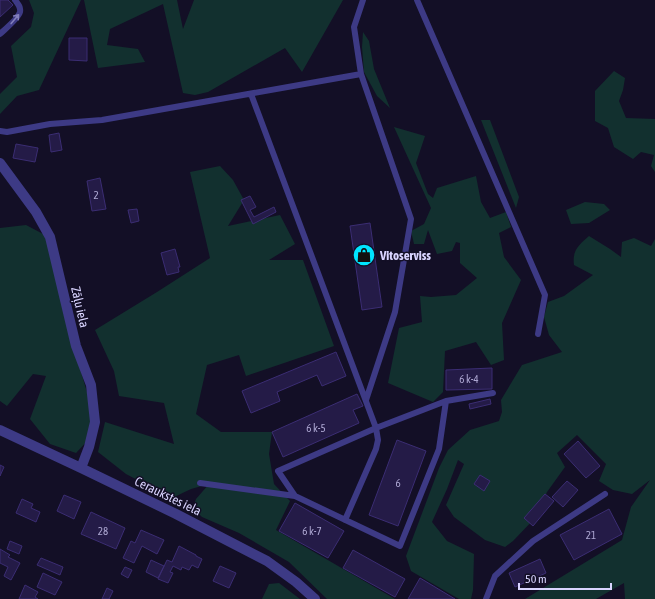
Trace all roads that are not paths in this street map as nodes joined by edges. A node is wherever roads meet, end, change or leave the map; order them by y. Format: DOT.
graph roads {
  1 [pos="15,0"];
  2 [pos="363,0"];
  3 [pos="417,0"];
  4 [pos="0,34"];
  5 [pos="361,74"];
  6 [pos="251,94"];
  7 [pos="0,131"];
  8 [pos="0,163"];
  9 [pos="538,334"];
  10 [pos="493,393"];
  11 [pos="366,400"];
  12 [pos="446,401"];
  13 [pos="376,428"];
  14 [pos="0,430"];
  15 [pos="81,468"];
  16 [pos="200,483"];
  17 [pos="605,494"];
  18 [pos="295,496"];
  19 [pos="345,520"];
  20 [pos="315,599"];
  21 [pos="486,599"];
  4 -- 1 [label="lane, one-way"];
  2 -- 5 [label="lane"];
  3 -- 9 [label="lane"];
  5 -- 6 [label="lane"];
  5 -- 11 [label="lane"];
  6 -- 7 [label="lane"];
  6 -- 11 [label="lane"];
  8 -- 15 [label="street, Zāļu iela"];
  10 -- 12 [label="lane"];
  11 -- 13 [label="lane"];
  12 -- 13 [label="lane"];
  12 -- 19 [label="lane"];
  13 -- 18 [label="lane"];
  13 -- 19 [label="lane"];
  14 -- 15 [label="street, Ceraukstes iela"];
  15 -- 20 [label="street, Ceraukstes iela"];
  16 -- 18 [label="lane"];
  17 -- 21 [label="lane"];
  18 -- 19 [label="lane"];
}
